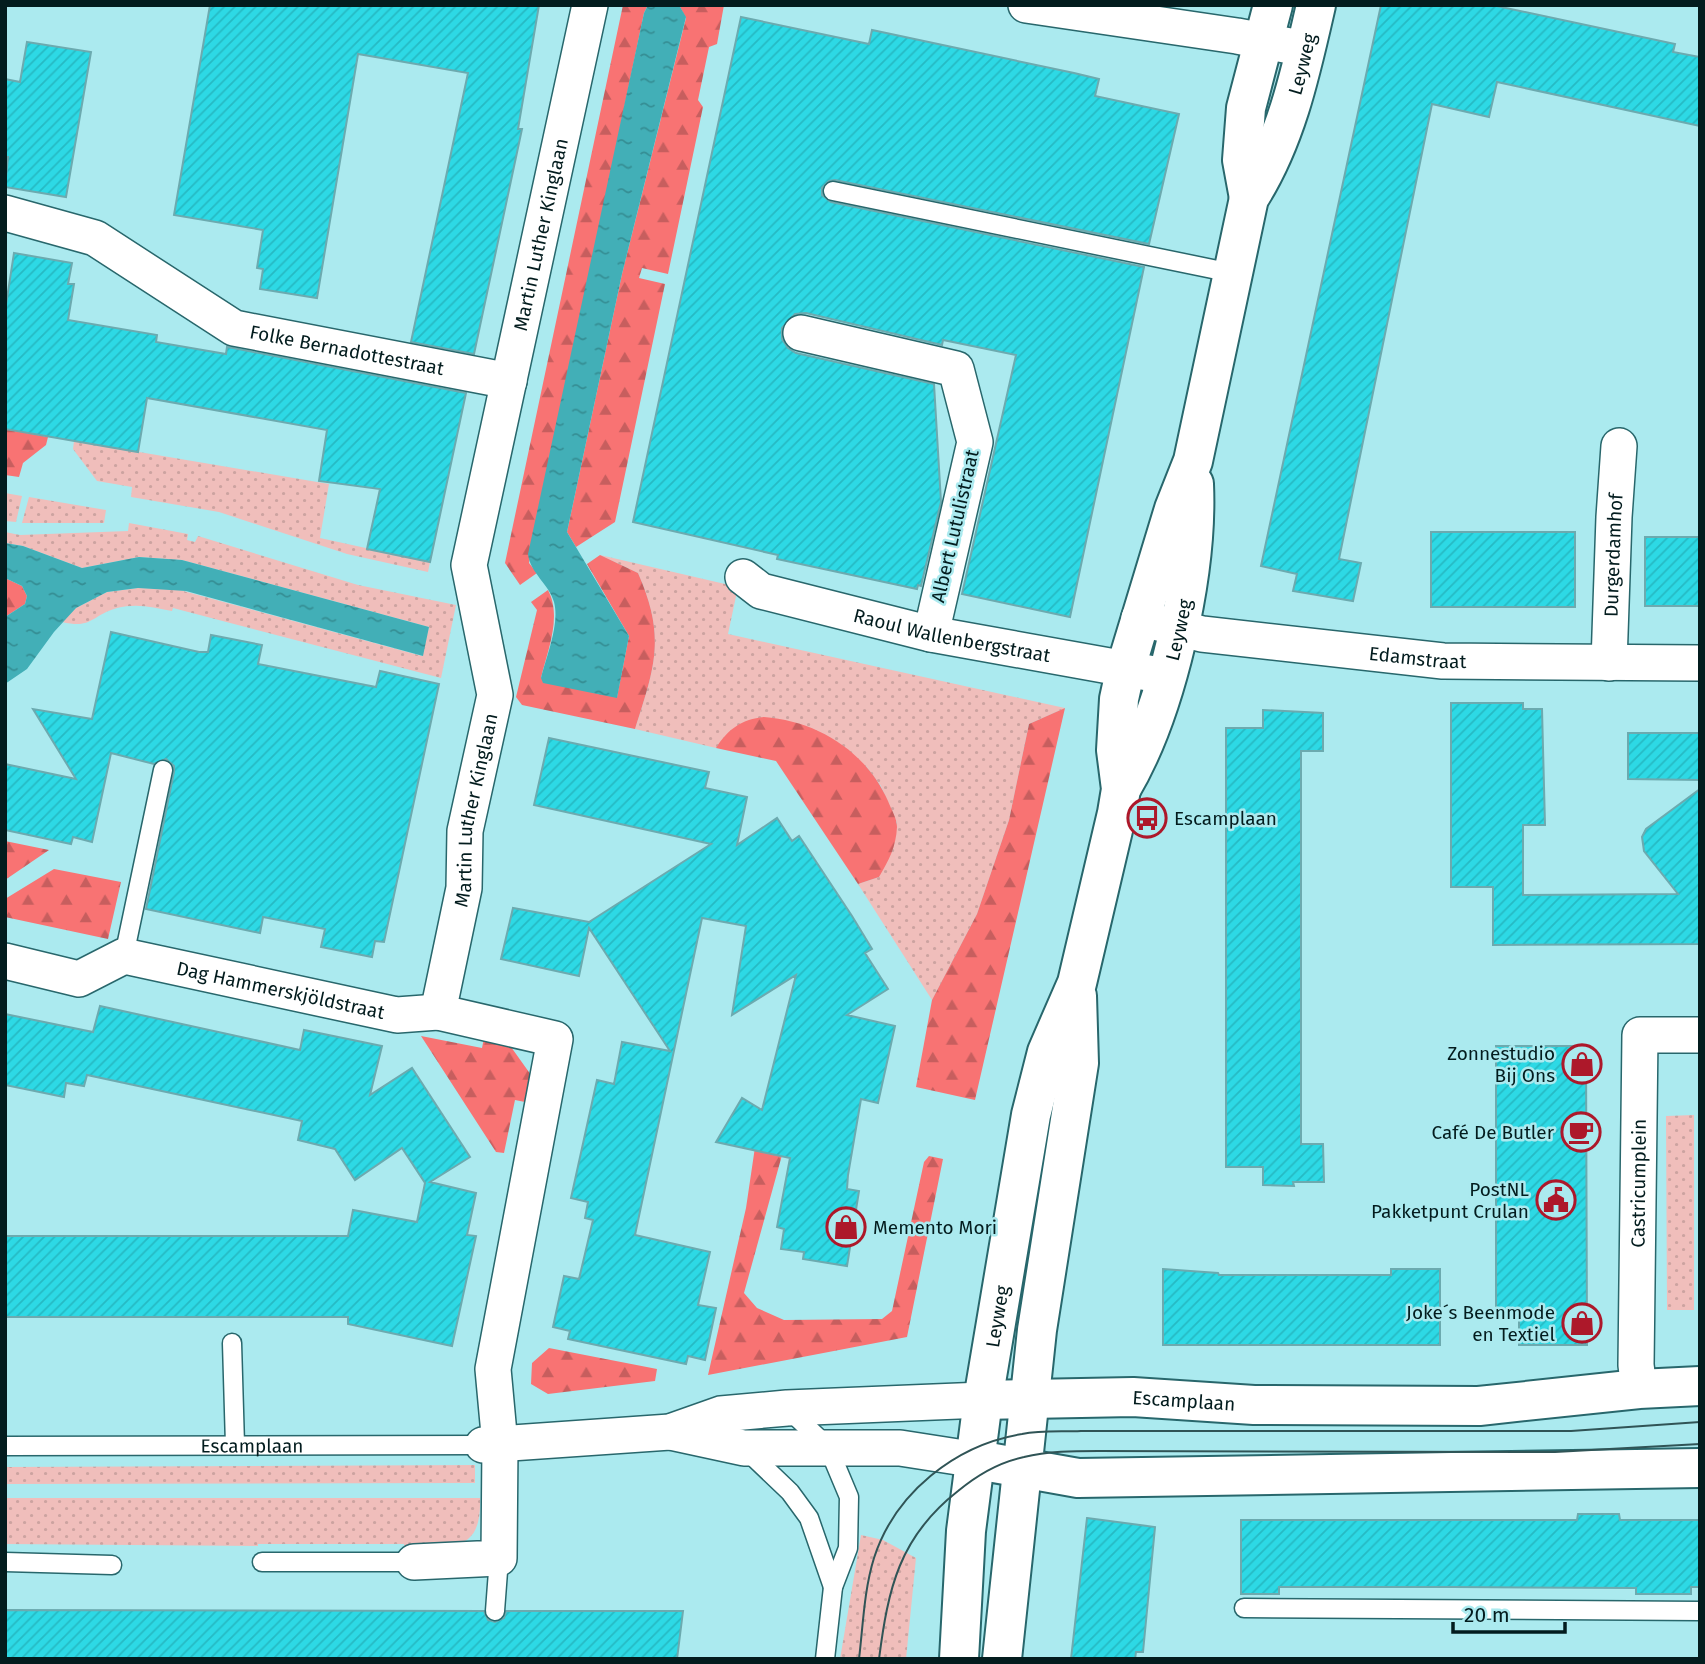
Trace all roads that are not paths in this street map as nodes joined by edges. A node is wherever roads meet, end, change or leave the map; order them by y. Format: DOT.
graph roads {
  1 [pos="590,5"];
  2 [pos="1026,5"];
  3 [pos="1273,5"];
  4 [pos="1316,5"];
  5 [pos="1265,42"];
  6 [pos="1306,49"];
  7 [pos="833,191"];
  8 [pos="1248,198"];
  9 [pos="5,213"];
  10 [pos="1232,273"];
  11 [pos="801,334"];
  12 [pos="509,382"];
  13 [pos="1619,446"];
  14 [pos="1193,461"];
  15 [pos="743,577"];
  16 [pos="1139,618"];
  17 [pos="1177,629"];
  18 [pos="931,634"];
  19 [pos="1609,663"];
  20 [pos="1700,663"];
  21 [pos="1126,667"];
  22 [pos="1165,676"];
  23 [pos="163,770"];
  24 [pos="1121,789"];
  25 [pos="124,956"];
  26 [pos="5,961"];
  27 [pos="1077,983"];
  28 [pos="438,1012"];
  29 [pos="1700,1035"];
  30 [pos="232,1343"];
  31 [pos="1700,1386"];
  32 [pos="1640,1389"];
  33 [pos="1029,1398"];
  34 [pos="983,1400"];
  35 [pos="787,1408"];
  36 [pos="670,1432"];
  37 [pos="235,1445"];
  38 [pos="491,1445"];
  39 [pos="5,1446"];
  40 [pos="828,1447"];
  41 [pos="744,1448"];
  42 [pos="977,1460"];
  43 [pos="1700,1468"];
  44 [pos="1021,1469"];
  45 [pos="499,1559"];
  46 [pos="5,1562"];
  47 [pos="262,1562"];
  48 [pos="414,1562"];
  49 [pos="112,1565"];
  50 [pos="833,1587"];
  51 [pos="1244,1608"];
  52 [pos="495,1611"];
  53 [pos="1700,1611"];
  54 [pos="825,1659"];
  55 [pos="959,1659"];
  56 [pos="1002,1659"];
  1 -- 12 [label="street, Martin Luther Kinglaan"];
  2 -- 5 [label="street"];
  3 -- 5 [label="street, Leyweg"];
  4 -- 6 [label="street, Leyweg"];
  5 -- 6 [label="street"];
  5 -- 8 [label="street, Leyweg"];
  6 -- 8 [label="street, Leyweg"];
  7 -- 10 [label="lane"];
  8 -- 10 [label="street, Leyweg"];
  9 -- 12 [label="street, Folke Bernadottestraat"];
  10 -- 14 [label="street, Leyweg"];
  11 -- 18 [label="street, Albert Lutulistraat"];
  12 -- 28 [label="street, Martin Luther Kinglaan"];
  13 -- 19 [label="street, Durgerdamhof"];
  14 -- 16 [label="street, Leyweg"];
  14 -- 17 [label="street, Leyweg"];
  15 -- 18 [label="street, Raoul Wallenbergstraat"];
  16 -- 17 [label="street, Edamstraat"];
  16 -- 21 [label="street, Leyweg"];
  17 -- 19 [label="street, Edamstraat"];
  17 -- 22 [label="street, Leyweg"];
  18 -- 21 [label="street, Raoul Wallenbergstraat"];
  19 -- 20 [label="street, Edamstraat"];
  21 -- 22 [label="street, Raoul Wallenbergstraat"];
  21 -- 24 [label="street, Leyweg"];
  22 -- 24 [label="street, Leyweg"];
  23 -- 25 [label="lane"];
  24 -- 27 [label="street, Leyweg"];
  25 -- 26 [label="street"];
  25 -- 28 [label="street, Dag Hammerskjöldstraat"];
  27 -- 33 [label="street, Leyweg"];
  27 -- 34 [label="street, Leyweg"];
  28 -- 38 [label="street"];
  29 -- 32 [label="street, Castricumplein"];
  30 -- 37 [label="lane"];
  31 -- 32 [label="street, Escamplaan"];
  32 -- 33 [label="street, Escamplaan"];
  33 -- 34 [label="street, Escamplaan"];
  33 -- 44 [label="street, Leyweg"];
  34 -- 35 [label="street, Escamplaan"];
  34 -- 42 [label="street, Leyweg"];
  35 -- 36 [label="street, Escamplaan"];
  35 -- 40 [label="lane"];
  36 -- 38 [label="street, Escamplaan"];
  36 -- 41 [label="street, Escamplaan"];
  37 -- 38 [label="lane, Escamplaan"];
  37 -- 39 [label="lane, Escamplaan"];
  38 -- 45 [label="street"];
  40 -- 41 [label="street, Escamplaan"];
  40 -- 42 [label="street, Escamplaan"];
  40 -- 50 [label="lane"];
  41 -- 50 [label="lane"];
  42 -- 44 [label="street, Escamplaan"];
  42 -- 55 [label="street, Leyweg"];
  43 -- 44 [label="street, Escamplaan"];
  44 -- 56 [label="street, Leyweg"];
  45 -- 48 [label="street"];
  45 -- 52 [label="lane"];
  46 -- 49 [label="lane"];
  47 -- 48 [label="lane"];
  50 -- 54 [label="lane"];
  51 -- 53 [label="lane"];
}
